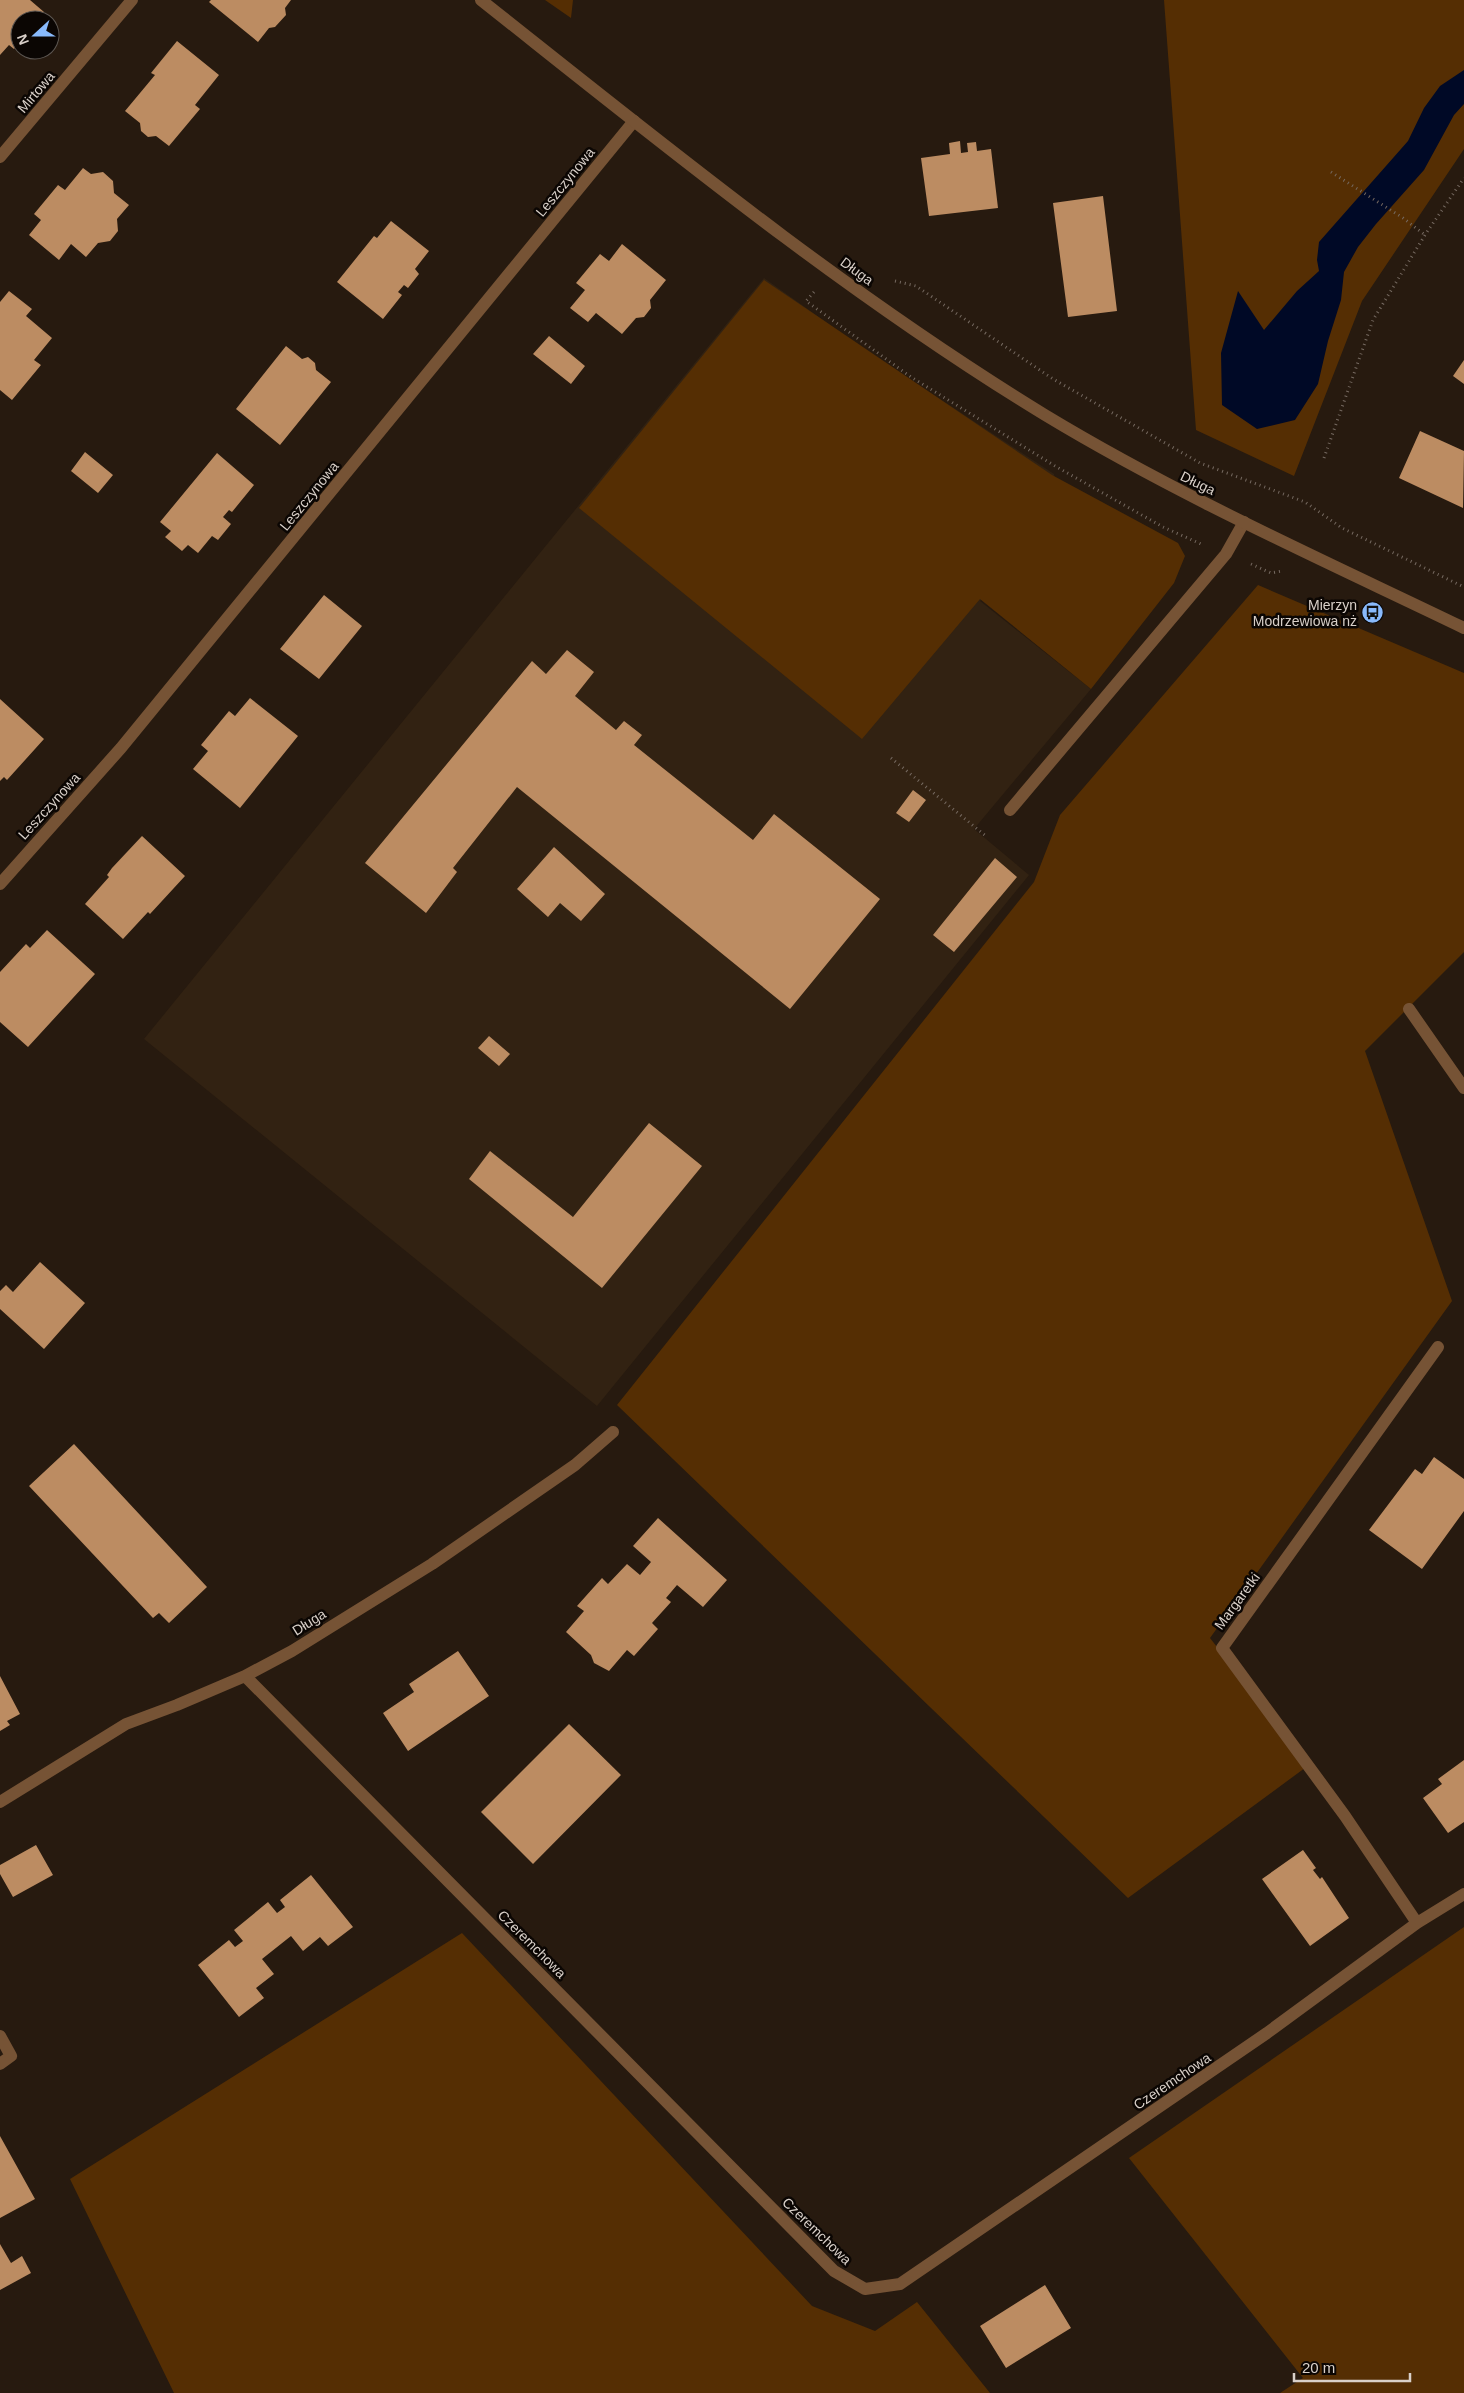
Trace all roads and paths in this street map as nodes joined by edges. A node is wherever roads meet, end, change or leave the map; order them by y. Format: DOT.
graph roads {
  1 [pos="132,0"];
  2 [pos="482,0"];
  3 [pos="634,121"];
  4 [pos="0,157"];
  5 [pos="1331,172"];
  6 [pos="1464,178"];
  7 [pos="1425,235"];
  8 [pos="831,271"];
  9 [pos="887,276"];
  10 [pos="806,301"];
  11 [pos="1324,458"];
  12 [pos="1244,522"];
  13 [pos="1464,587"];
  14 [pos="1464,628"];
  15 [pos="891,758"];
  16 [pos="1010,810"];
  17 [pos="987,837"];
  18 [pos="0,884"];
  19 [pos="1410,1009"];
  20 [pos="1464,1088"];
  21 [pos="1438,1347"];
  22 [pos="613,1432"];
  23 [pos="245,1676"];
  24 [pos="0,1802"];
  25 [pos="1464,1894"];
  26 [pos="1417,1923"];
  27 [pos="0,2036"];
  28 [pos="0,2064"];
  1 -- 4 [label="street, Mirtowa"];
  2 -- 3 [label="street, Długa"];
  3 -- 8 [label="street, Długa"];
  3 -- 18 [label="street, Leszczynowa"];
  5 -- 7 [label="path"];
  6 -- 7 [label="path"];
  7 -- 11 [label="path"];
  8 -- 10 [label="path"];
  8 -- 12 [label="street, Długa"];
  9 -- 13 [label="path"];
  12 -- 14 [label="street, Długa"];
  12 -- 16 [label="street"];
  15 -- 17 [label="path"];
  19 -- 20 [label="street"];
  21 -- 26 [label="street, Margaretki"];
  22 -- 23 [label="street, Długa"];
  23 -- 24 [label="street, Długa"];
  23 -- 26 [label="street, Czeremchowa"];
  25 -- 26 [label="street, Czeremchowa"];
  27 -- 28 [label="street"];
}
